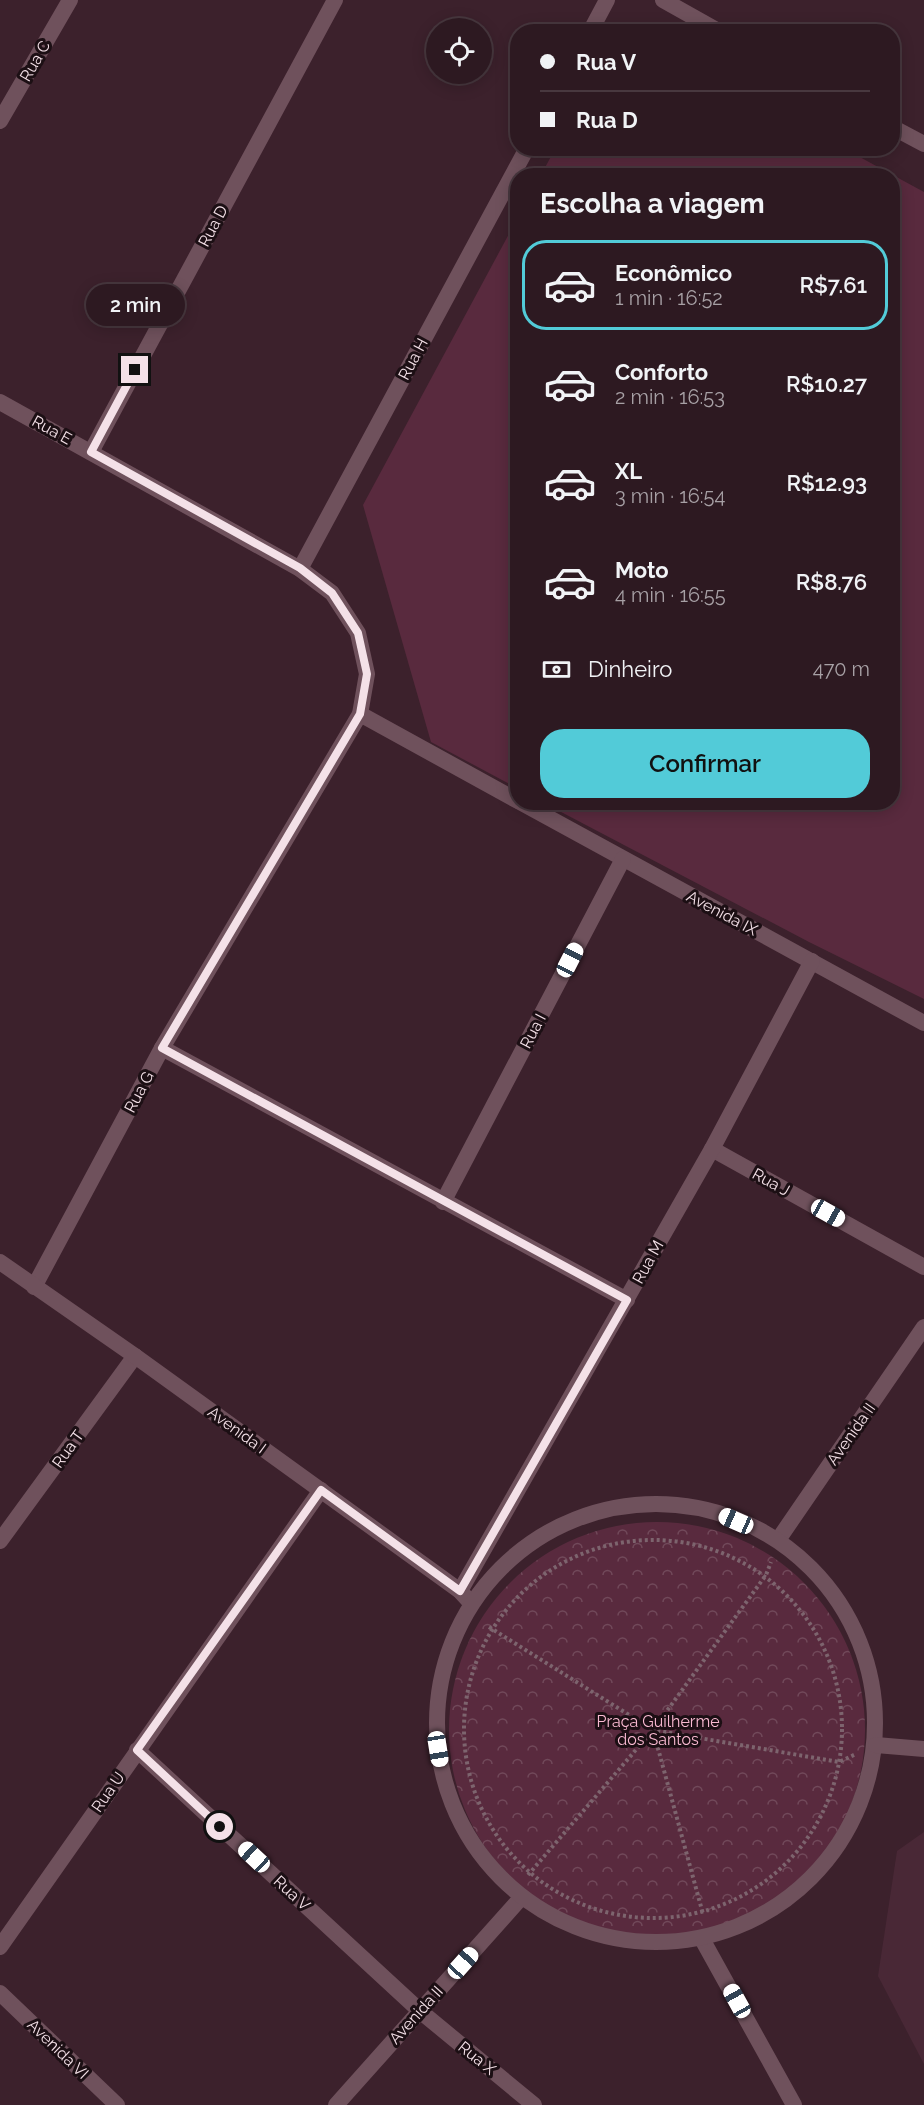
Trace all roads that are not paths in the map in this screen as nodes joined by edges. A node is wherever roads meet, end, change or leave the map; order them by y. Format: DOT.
graph roads {
  1 [pos="70,0"];
  2 [pos="335,0"];
  3 [pos="607,0"];
  4 [pos="663,0"];
  5 [pos="594,24"];
  6 [pos="706,24"];
  7 [pos="0,122"];
  8 [pos="900,131"];
  9 [pos="924,144"];
  10 [pos="510,179"];
  11 [pos="0,402"];
  12 [pos="91,452"];
  13 [pos="300,568"];
  14 [pos="360,714"];
  15 [pos="510,797"];
  16 [pos="533,810"];
  17 [pos="623,860"];
  18 [pos="812,961"];
  19 [pos="924,1023"];
  20 [pos="162,1048"];
  21 [pos="712,1149"];
  22 [pos="443,1202"];
  23 [pos="0,1262"];
  24 [pos="924,1267"];
  25 [pos="34,1287"];
  26 [pos="627,1300"];
  27 [pos="924,1327"];
  28 [pos="919,1347"];
  29 [pos="135,1356"];
  30 [pos="321,1490"];
  31 [pos="778,1540"];
  32 [pos="0,1541"];
  33 [pos="465,1597"];
  34 [pos="876,1745"];
  35 [pos="924,1749"];
  36 [pos="137,1750"];
  37 [pos="520,1899"];
  38 [pos="702,1939"];
  39 [pos="0,1947"];
  40 [pos="0,1993"];
  41 [pos="420,2011"];
  42 [pos="117,2105"];
  43 [pos="336,2105"];
  44 [pos="534,2105"];
  45 [pos="794,2105"];
  1 -- 7 [label="street, Rua C"];
  2 -- 12 [label="street, Rua D"];
  3 -- 5 [label="street"];
  4 -- 6 [label="street"];
  8 -- 9 [label="street"];
  10 -- 13 [label="street, Rua H"];
  11 -- 12 [label="street, Rua E"];
  12 -- 13 [label="street, Rua E"];
  13 -- 14 [label="street, Rua E"];
  14 -- 15 [label="street, Avenida IX"];
  14 -- 20 [label="street, Rua G"];
  16 -- 17 [label="street, Avenida IX"];
  17 -- 18 [label="street, Avenida IX"];
  17 -- 22 [label="street, Rua I"];
  18 -- 19 [label="street, Avenida IX"];
  18 -- 21 [label="street, Rua M"];
  20 -- 22 [label="street"];
  20 -- 25 [label="street, Rua G"];
  21 -- 24 [label="street, Rua J"];
  21 -- 26 [label="street, Rua M"];
  22 -- 26 [label="street"];
  23 -- 25 [label="street, Avenida I"];
  25 -- 29 [label="street, Avenida I"];
  26 -- 33 [label="street, Rua M"];
  27 -- 28 [label="street, Avenida II"];
  28 -- 31 [label="street, Avenida II"];
  29 -- 30 [label="street, Avenida I"];
  29 -- 32 [label="street, Rua T"];
  30 -- 33 [label="street, Avenida I"];
  30 -- 36 [label="street, Rua U"];
  31 -- 33 [label="street"];
  31 -- 34 [label="street"];
  33 -- 37 [label="street"];
  34 -- 35 [label="street"];
  34 -- 38 [label="street"];
  36 -- 39 [label="street, Rua U"];
  36 -- 41 [label="street, Rua V"];
  37 -- 38 [label="street"];
  37 -- 41 [label="street, Avenida II"];
  38 -- 45 [label="street"];
  40 -- 42 [label="street, Avenida VI"];
  41 -- 43 [label="street, Avenida II"];
  41 -- 44 [label="street, Rua X"];
}
